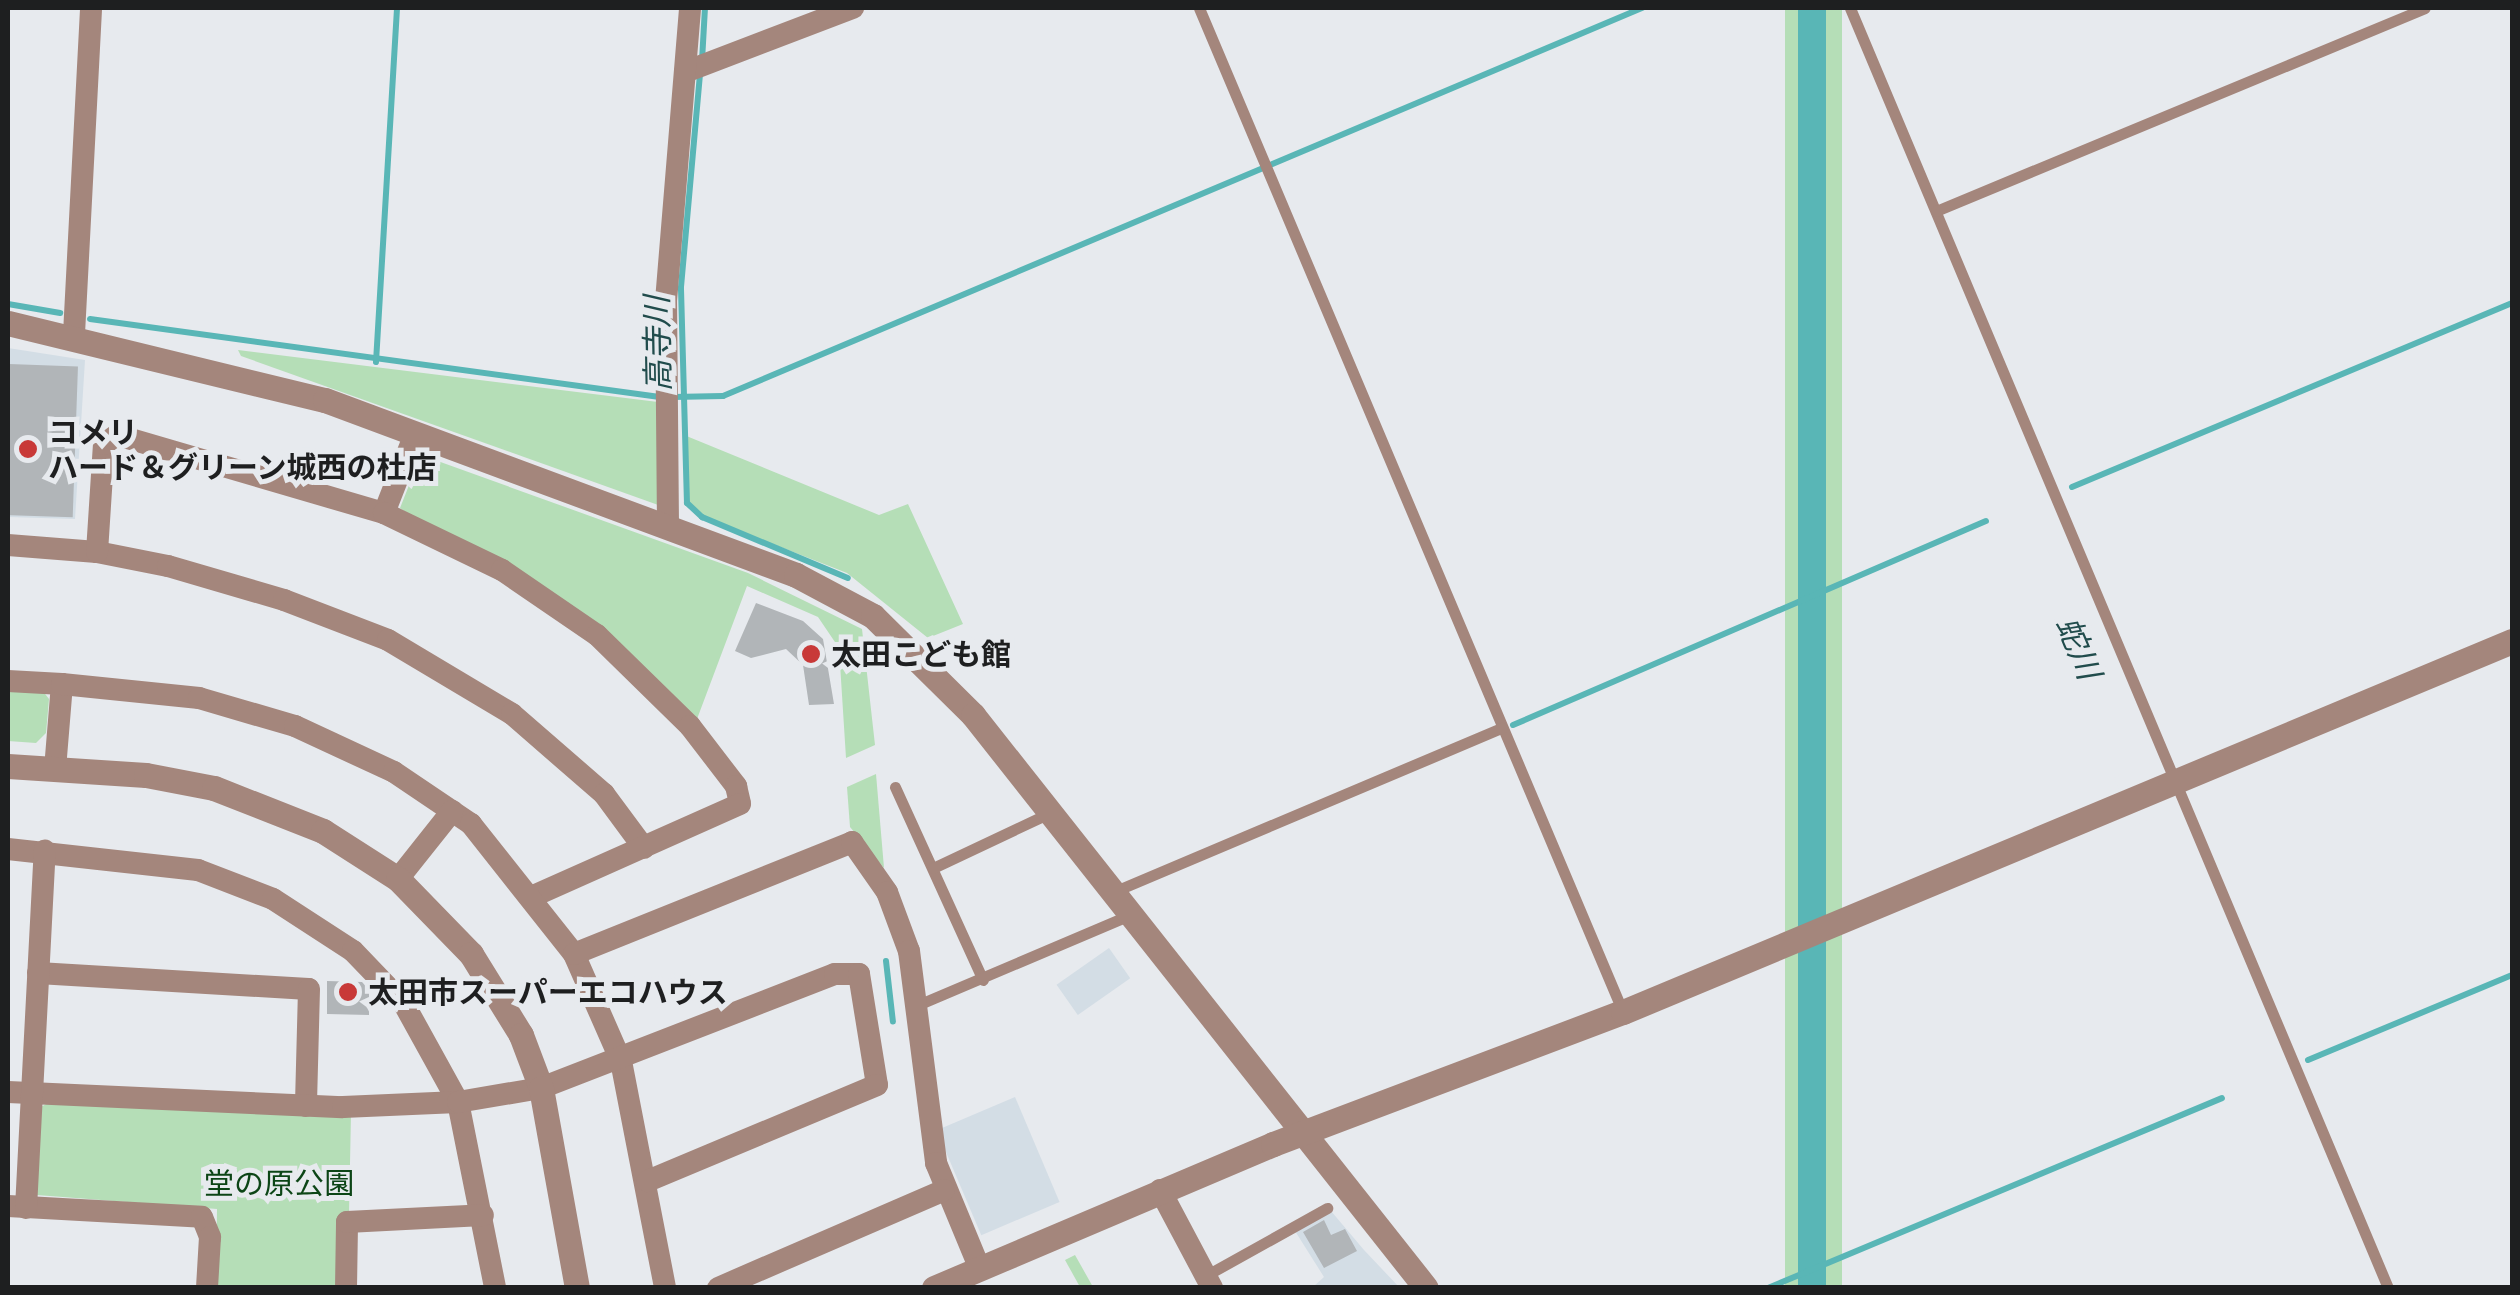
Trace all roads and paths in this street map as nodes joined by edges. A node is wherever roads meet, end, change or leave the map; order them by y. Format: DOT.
graph roads {
  1 [pos="91,8"];
  2 [pos="690,8"];
  3 [pos="852,8"];
  4 [pos="1200,8"];
  5 [pos="1850,8"];
  6 [pos="2424,8"];
  7 [pos="685,72"];
  8 [pos="1936,211"];
  9 [pos="8,322"];
  10 [pos="74,334"];
  11 [pos="416,434"];
  12 [pos="384,513"];
  13 [pos="668,526"];
  14 [pos="8,545"];
  15 [pos="97,552"];
  16 [pos="2512,641"];
  17 [pos="8,680"];
  18 [pos="62,684"];
  19 [pos="1502,728"];
  20 [pos="8,766"];
  21 [pos="55,769"];
  22 [pos="2173,781"];
  23 [pos="896,787"];
  24 [pos="452,810"];
  25 [pos="1047,814"];
  26 [pos="8,848"];
  27 [pos="644,848"];
  28 [pos="45,852"];
  29 [pos="933,868"];
  30 [pos="398,879"];
  31 [pos="1110,894"];
  32 [pos="532,896"];
  33 [pos="1127,916"];
  34 [pos="574,954"];
  35 [pos="38,973"];
  36 [pos="983,980"];
  37 [pos="920,1004"];
  38 [pos="1624,1012"];
  39 [pos="621,1061"];
  40 [pos="541,1088"];
  41 [pos="19,1094"];
  42 [pos="458,1102"];
  43 [pos="306,1106"];
  44 [pos="1302,1133"];
  45 [pos="647,1181"];
  46 [pos="944,1190"];
  47 [pos="1160,1190"];
  48 [pos="17,1207"];
  49 [pos="1326,1208"];
  50 [pos="483,1216"];
  51 [pos="979,1267"];
  52 [pos="1208,1282"];
  53 [pos="207,1288"];
  54 [pos="346,1288"];
  55 [pos="495,1288"];
  56 [pos="577,1288"];
  57 [pos="666,1288"];
  58 [pos="718,1288"];
  59 [pos="934,1288"];
  60 [pos="1426,1288"];
  61 [pos="2388,1288"];
  1 -- 10 [label="street"];
  2 -- 7 [label="street"];
  3 -- 7 [label="street"];
  4 -- 19 [label="lane"];
  5 -- 8 [label="lane"];
  6 -- 8 [label="lane"];
  7 -- 13 [label="street"];
  8 -- 22 [label="lane"];
  9 -- 10 [label="street"];
  10 -- 11 [label="street"];
  11 -- 12 [label="street"];
  11 -- 13 [label="street"];
  12 -- 15 [label="street"];
  12 -- 27 [label="street"];
  13 -- 25 [label="street"];
  14 -- 15 [label="street"];
  15 -- 27 [label="street"];
  16 -- 22 [label="street"];
  17 -- 18 [label="street"];
  18 -- 21 [label="street"];
  18 -- 24 [label="street"];
  19 -- 31 [label="lane"];
  19 -- 38 [label="lane"];
  20 -- 21 [label="street"];
  21 -- 30 [label="street"];
  22 -- 38 [label="street"];
  22 -- 61 [label="lane"];
  23 -- 29 [label="lane"];
  24 -- 30 [label="street"];
  24 -- 32 [label="street"];
  25 -- 29 [label="lane"];
  25 -- 31 [label="street"];
  26 -- 28 [label="street"];
  27 -- 32 [label="street"];
  28 -- 35 [label="street"];
  28 -- 42 [label="street"];
  29 -- 36 [label="lane"];
  30 -- 40 [label="street"];
  31 -- 33 [label="street"];
  32 -- 34 [label="street"];
  33 -- 36 [label="lane"];
  33 -- 44 [label="street"];
  34 -- 37 [label="street"];
  34 -- 39 [label="street"];
  35 -- 41 [label="street"];
  35 -- 43 [label="street"];
  36 -- 37 [label="lane"];
  37 -- 46 [label="street"];
  38 -- 44 [label="street"];
  39 -- 40 [label="street"];
  39 -- 45 [label="street"];
  39 -- 45 [label="street"];
  40 -- 42 [label="street"];
  40 -- 56 [label="street"];
  41 -- 43 [label="street"];
  41 -- 48 [label="street"];
  42 -- 43 [label="street"];
  42 -- 50 [label="street"];
  44 -- 47 [label="street"];
  44 -- 60 [label="street"];
  45 -- 57 [label="street"];
  46 -- 51 [label="street"];
  46 -- 58 [label="street"];
  47 -- 51 [label="street"];
  47 -- 52 [label="street"];
  48 -- 53 [label="street"];
  49 -- 52 [label="lane"];
  50 -- 54 [label="street"];
  50 -- 55 [label="street"];
  51 -- 59 [label="street"];
}
